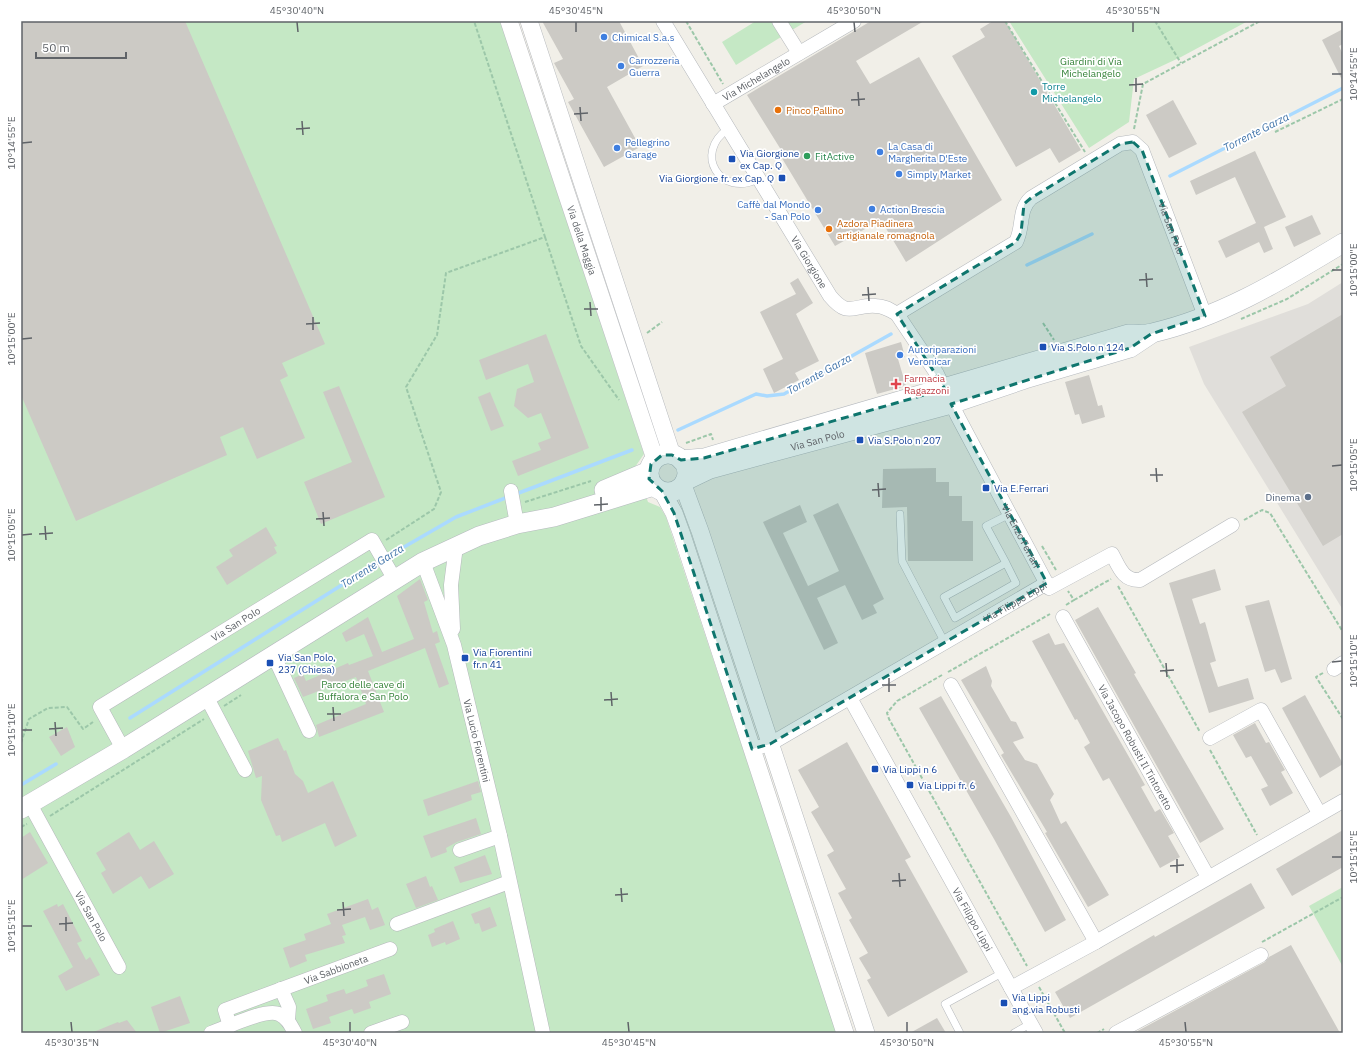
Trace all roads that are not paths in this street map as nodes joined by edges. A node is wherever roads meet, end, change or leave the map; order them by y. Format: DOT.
graph roads {
  1 [pos="508,21"];
  2 [pos="529,21"];
  3 [pos="663,21"];
  4 [pos="779,21"];
  5 [pos="854,21"];
  6 [pos="799,54"];
  7 [pos="713,104"];
  8 [pos="728,129"];
  9 [pos="758,179"];
  10 [pos="1343,242"];
  11 [pos="897,314"];
  12 [pos="1205,316"];
  13 [pos="948,396"];
  14 [pos="665,466"];
  15 [pos="684,483"];
  16 [pos="900,514"];
  17 [pos="1010,514"];
  18 [pos="1232,525"];
  19 [pos="456,546"];
  20 [pos="423,562"];
  21 [pos="1006,563"];
  22 [pos="392,573"];
  23 [pos="1047,583"];
  24 [pos="1059,612"];
  25 [pos="945,643"];
  26 [pos="454,645"];
  27 [pos="274,656"];
  28 [pos="951,685"];
  29 [pos="850,698"];
  30 [pos="211,704"];
  31 [pos="309,731"];
  32 [pos="1207,741"];
  33 [pos="770,744"];
  34 [pos="123,749"];
  35 [pos="752,749"];
  36 [pos="245,770"];
  37 [pos="1343,801"];
  38 [pos="30,811"];
  39 [pos="1319,813"];
  40 [pos="500,836"];
  41 [pos="460,850"];
  42 [pos="1208,877"];
  43 [pos="508,882"];
  44 [pos="397,924"];
  45 [pos="1096,942"];
  46 [pos="390,949"];
  47 [pos="1261,955"];
  48 [pos="119,966"];
  49 [pos="1002,972"];
  50 [pos="1011,988"];
  51 [pos="281,989"];
  52 [pos="288,1020"];
  53 [pos="402,1022"];
  54 [pos="230,1026"];
  55 [pos="1033,1028"];
  56 [pos="211,1033"];
  57 [pos="295,1033"];
  58 [pos="371,1033"];
  59 [pos="543,1033"];
  60 [pos="845,1033"];
  61 [pos="866,1033"];
  62 [pos="960,1033"];
  63 [pos="1014,1033"];
  64 [pos="1116,1033"];
  1 -- 14 [label="street, Via della Maggia"];
  2 -- 14 [label="street, Via della Maggia"];
  3 -- 7 [label="street, Via Giorgione"];
  4 -- 6 [label="street, Via Michelangelo"];
  5 -- 6 [label="street, Via Michelangelo"];
  6 -- 7 [label="street, Via Michelangelo"];
  7 -- 8 [label="street, Via Giorgione"];
  8 -- 9 [label="street, Via Giorgione"];
  8 -- 9 [label="lane"];
  9 -- 11 [label="street, Via Giorgione"];
  10 -- 12 [label="main road, Via San Polo"];
  11 -- 12 [label="street, Via San Polo"];
  11 -- 13 [label="street"];
  12 -- 13 [label="main road, Via San Polo"];
  13 -- 14 [label="main road, Via San Polo"];
  13 -- 15 [label="main road, Via San Polo"];
  13 -- 17 [label="street, Via Enzo Ferrari"];
  14 -- 15 [label="main road"];
  14 -- 15 [label="main road, Via San Polo"];
  14 -- 19 [label="main road, Via San Polo"];
  14 -- 35 [label="street"];
  15 -- 33 [label="street"];
  16 -- 25 [label="lane"];
  17 -- 21 [label="lane"];
  17 -- 23 [label="street, Via Enzo Ferrari"];
  18 -- 23 [label="street, Via Filippo Lippi"];
  19 -- 20 [label="main road, Via San Polo"];
  19 -- 26 [label="street, Via Lucio Fiorentini"];
  20 -- 22 [label="main road, Via San Polo"];
  20 -- 26 [label="street, Via Lucio Fiorentini"];
  21 -- 21 [label="lane"];
  22 -- 27 [label="main road, Via San Polo"];
  22 -- 34 [label="street, Via San Polo"];
  23 -- 25 [label="street, Via Filippo Lippi"];
  24 -- 42 [label="street, Via Jacopo Robusti Il Tintoretto"];
  25 -- 29 [label="street, Via Filippo Lippi"];
  26 -- 40 [label="street, Via Lucio Fiorentini"];
  27 -- 30 [label="main road, Via San Polo"];
  27 -- 31 [label="street"];
  28 -- 45 [label="street"];
  29 -- 33 [label="street, Via Filippo Lippi"];
  29 -- 49 [label="street, Via Filippo Lippi"];
  30 -- 34 [label="main road, Via San Polo"];
  30 -- 36 [label="street"];
  32 -- 39 [label="street"];
  33 -- 35 [label="street, Via Filippo Lippi"];
  33 -- 61 [label="street"];
  34 -- 38 [label="main road, Via San Polo"];
  35 -- 60 [label="street"];
  37 -- 39 [label="street"];
  38 -- 48 [label="street, Via San Polo"];
  39 -- 42 [label="street"];
  40 -- 41 [label="street"];
  40 -- 43 [label="street, Via Lucio Fiorentini"];
  42 -- 45 [label="street"];
  43 -- 44 [label="street"];
  43 -- 59 [label="street, Via Lucio Fiorentini"];
  45 -- 50 [label="street"];
  46 -- 51 [label="street, Via Sabbioneta"];
  47 -- 64 [label="street"];
  49 -- 50 [label="street, Via Filippo Lippi"];
  49 -- 62 [label="lane"];
  50 -- 55 [label="street, Via Filippo Lippi"];
  51 -- 52 [label="street"];
  51 -- 54 [label="street, Via Sabbioneta"];
  52 -- 54 [label="street"];
  52 -- 57 [label="street"];
  53 -- 58 [label="street"];
  54 -- 56 [label="street"];
  55 -- 63 [label="lane, Via Filippo Lippi"];
}
